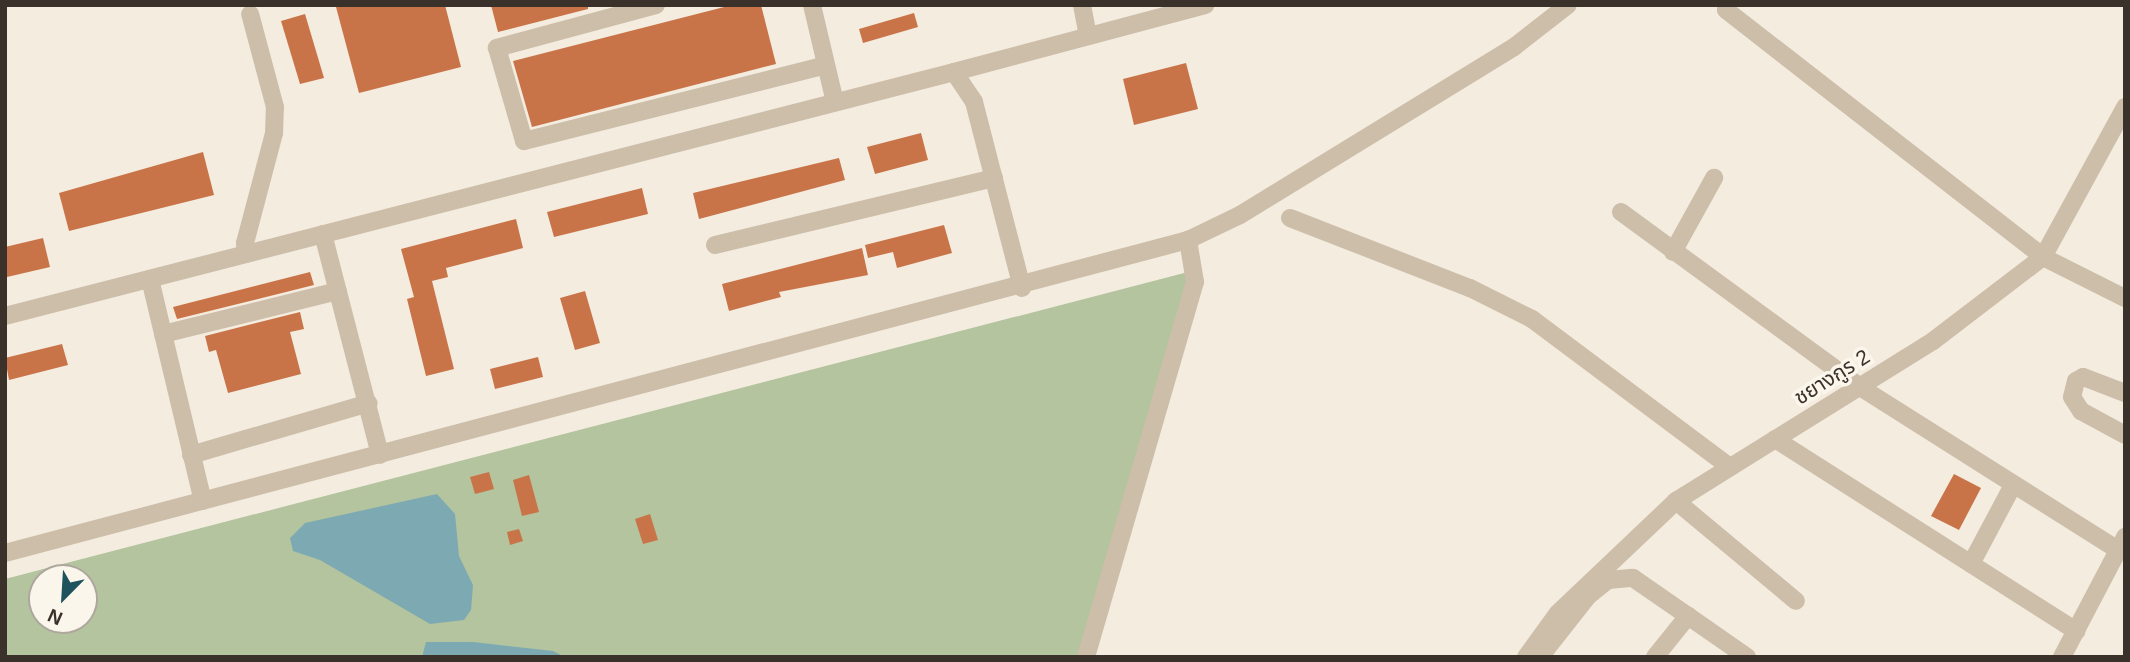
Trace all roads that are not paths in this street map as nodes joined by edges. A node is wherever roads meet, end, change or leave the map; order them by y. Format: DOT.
graph roads {
  1 [pos="656,5"];
  2 [pos="813,5"];
  3 [pos="1082,5"];
  4 [pos="1205,5"];
  5 [pos="1568,5"];
  6 [pos="1728,5"];
  7 [pos="250,13"];
  8 [pos="1088,35"];
  9 [pos="826,65"];
  10 [pos="954,72"];
  11 [pos="835,102"];
  12 [pos="2125,107"];
  13 [pos="994,178"];
  14 [pos="1714,178"];
  15 [pos="1621,212"];
  16 [pos="1290,218"];
  17 [pos="323,234"];
  18 [pos="1188,240"];
  19 [pos="715,245"];
  20 [pos="1674,252"];
  21 [pos="246,254"];
  22 [pos="2043,257"];
  23 [pos="150,279"];
  24 [pos="1022,288"];
  25 [pos="338,291"];
  26 [pos="2125,298"];
  27 [pos="5,316"];
  28 [pos="163,334"];
  29 [pos="1860,387"];
  30 [pos="2125,393"];
  31 [pos="369,403"];
  32 [pos="2125,435"];
  33 [pos="1775,439"];
  34 [pos="191,455"];
  35 [pos="380,455"];
  36 [pos="1730,467"];
  37 [pos="2014,485"];
  38 [pos="203,500"];
  39 [pos="1676,501"];
  40 [pos="2121,543"];
  41 [pos="5,552"];
  42 [pos="1971,564"];
  43 [pos="1796,601"];
  44 [pos="1688,616"];
  45 [pos="2076,631"];
  46 [pos="2070,654"];
  47 [pos="1086,657"];
  48 [pos="1526,657"];
  49 [pos="1539,657"];
  50 [pos="1654,657"];
  51 [pos="1747,657"];
  1 -- 9 [label="street"];
  2 -- 9 [label="street"];
  3 -- 8 [label="street"];
  4 -- 8 [label="street"];
  5 -- 18 [label="street"];
  6 -- 22 [label="street"];
  7 -- 21 [label="street"];
  8 -- 10 [label="street"];
  9 -- 11 [label="street"];
  10 -- 11 [label="street"];
  10 -- 13 [label="street"];
  11 -- 17 [label="street"];
  12 -- 22 [label="street, ชยางกูร 2"];
  13 -- 19 [label="street"];
  13 -- 24 [label="street"];
  14 -- 20 [label="street"];
  15 -- 20 [label="street"];
  16 -- 36 [label="street"];
  17 -- 21 [label="street"];
  17 -- 25 [label="street"];
  18 -- 24 [label="street"];
  18 -- 47 [label="street"];
  20 -- 29 [label="street"];
  21 -- 23 [label="street"];
  22 -- 26 [label="street"];
  22 -- 29 [label="street, ชยางกูร 2"];
  23 -- 27 [label="street"];
  23 -- 28 [label="street"];
  24 -- 35 [label="street"];
  25 -- 28 [label="street"];
  25 -- 31 [label="street"];
  28 -- 34 [label="street"];
  29 -- 33 [label="street, ชยางกูร 2"];
  29 -- 37 [label="street"];
  30 -- 32 [label="street"];
  31 -- 34 [label="street"];
  31 -- 35 [label="street"];
  33 -- 36 [label="street, ชยางกูร 2"];
  33 -- 42 [label="street"];
  34 -- 38 [label="street"];
  35 -- 38 [label="street"];
  36 -- 39 [label="street, ชยางกูร 2"];
  37 -- 40 [label="street"];
  37 -- 42 [label="street"];
  38 -- 41 [label="street"];
  39 -- 43 [label="street"];
  39 -- 48 [label="street, ชยางกูร 2"];
  40 -- 45 [label="street"];
  42 -- 45 [label="street"];
  44 -- 49 [label="street"];
  44 -- 50 [label="street"];
  44 -- 51 [label="street"];
  45 -- 46 [label="street"];
}
